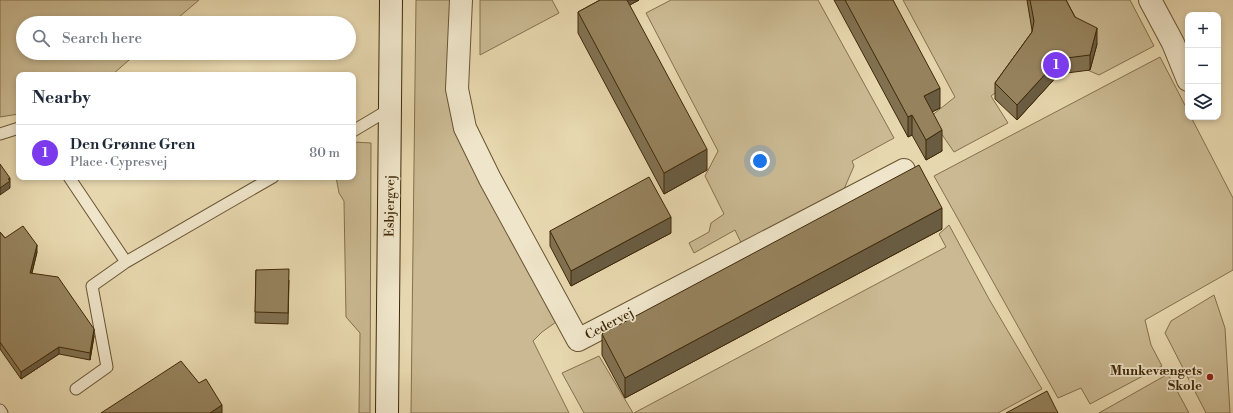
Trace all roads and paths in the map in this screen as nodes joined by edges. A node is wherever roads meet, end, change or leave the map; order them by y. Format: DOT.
graph roads {
  1 [pos="391,0"];
  2 [pos="461,0"];
  3 [pos="1150,0"];
  4 [pos="1185,73"];
  5 [pos="390,109"];
  6 [pos="16,129"];
  7 [pos="356,129"];
  8 [pos="0,134"];
  9 [pos="904,170"];
  10 [pos="71,180"];
  11 [pos="268,180"];
  12 [pos="126,262"];
  13 [pos="76,389"];
  14 [pos="0,410"];
  15 [pos="2,413"];
  16 [pos="387,413"];
  1 -- 5 [label="street, Esbjergvej"];
  2 -- 9 [label="street, Cedervej"];
  3 -- 4 [label="street"];
  5 -- 7 [label="lane"];
  5 -- 16 [label="street, Esbjergvej"];
  6 -- 8 [label="lane"];
  10 -- 12 [label="lane"];
  11 -- 12 [label="lane"];
  12 -- 13 [label="lane"];
  14 -- 15 [label="lane"];
}
